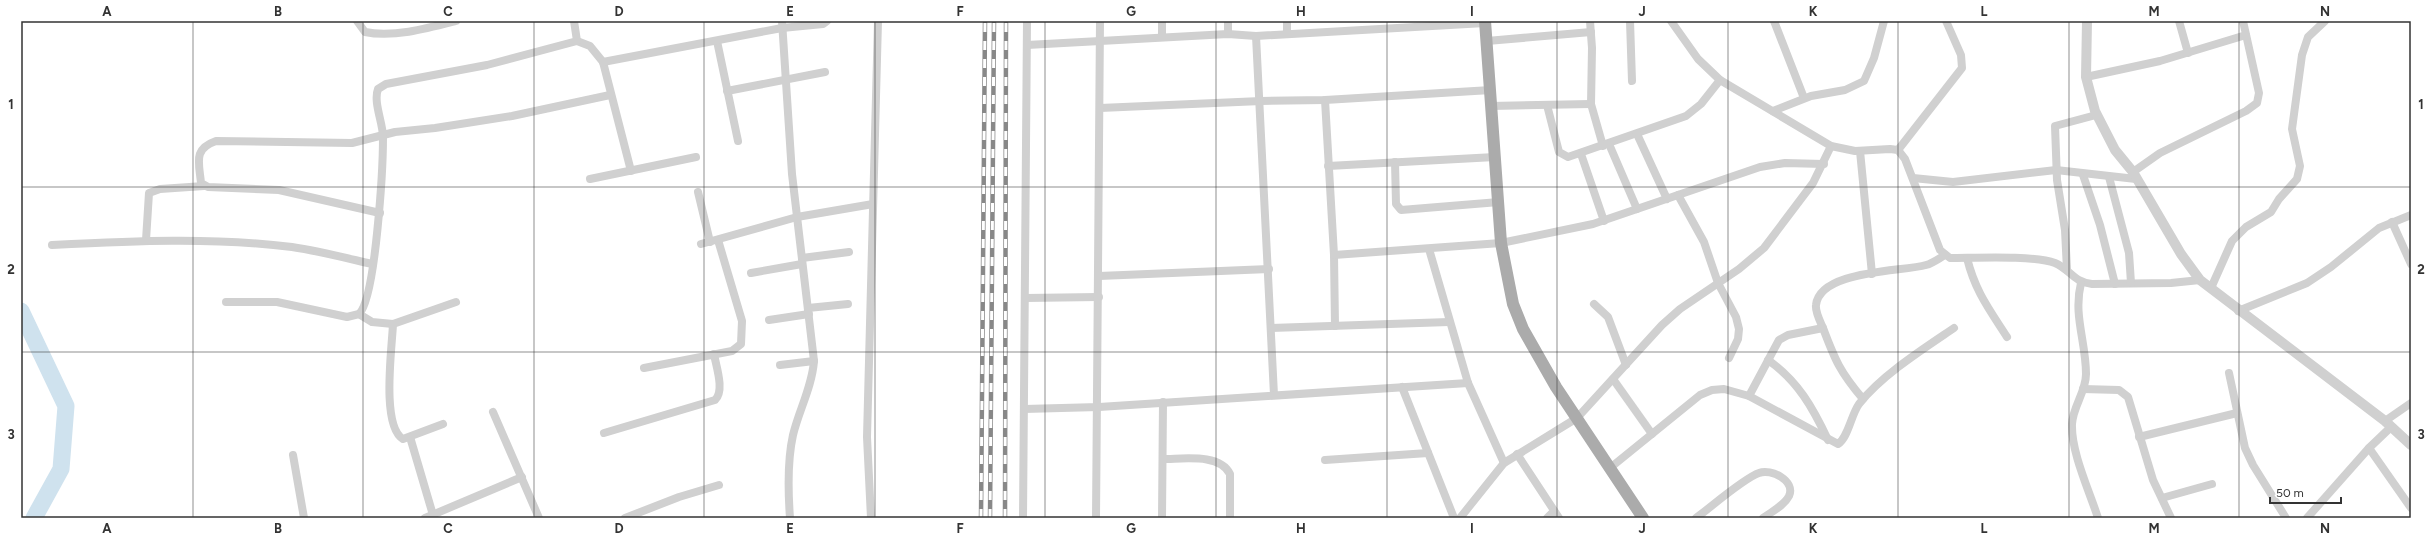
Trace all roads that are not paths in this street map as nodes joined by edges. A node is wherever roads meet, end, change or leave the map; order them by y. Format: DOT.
graph roads {
  1 [pos="357,21"];
  2 [pos="454,21"];
  3 [pos="574,21"];
  4 [pos="827,21"];
  5 [pos="878,21"];
  6 [pos="1027,21"];
  7 [pos="1100,21"];
  8 [pos="1162,21"];
  9 [pos="1228,21"];
  10 [pos="1287,21"];
  11 [pos="1352,21"];
  12 [pos="1590,21"];
  13 [pos="1630,21"];
  14 [pos="1671,21"];
  15 [pos="1774,21"];
  16 [pos="1892,21"];
  17 [pos="1946,21"];
  18 [pos="2088,21"];
  19 [pos="2179,21"];
  20 [pos="2243,21"];
  21 [pos="2325,21"];
  22 [pos="1485,22"];
  23 [pos="1883,23"];
  24 [pos="1416,24"];
  25 [pos="782,25"];
  26 [pos="1352,30"];
  27 [pos="1591,32"];
  28 [pos="1228,34"];
  29 [pos="1287,34"];
  30 [pos="2246,35"];
  31 [pos="1256,36"];
  32 [pos="1162,37"];
  33 [pos="717,40"];
  34 [pos="1100,40"];
  35 [pos="577,41"];
  36 [pos="1487,42"];
  37 [pos="1027,44"];
  38 [pos="2188,53"];
  39 [pos="603,62"];
  40 [pos="825,72"];
  41 [pos="2086,77"];
  42 [pos="784,80"];
  43 [pos="1720,80"];
  44 [pos="1632,81"];
  45 [pos="1491,90"];
  46 [pos="727,91"];
  47 [pos="610,95"];
  48 [pos="1804,98"];
  49 [pos="1325,100"];
  50 [pos="1261,101"];
  51 [pos="1591,104"];
  52 [pos="1547,105"];
  53 [pos="1491,106"];
  54 [pos="1100,108"];
  55 [pos="1773,110"];
  56 [pos="2096,114"];
  57 [pos="1637,134"];
  58 [pos="383,135"];
  59 [pos="738,140"];
  60 [pos="1606,145"];
  61 [pos="1831,146"];
  62 [pos="1898,150"];
  63 [pos="1860,151"];
  64 [pos="1581,154"];
  65 [pos="696,157"];
  66 [pos="1495,157"];
  67 [pos="1395,162"];
  68 [pos="1824,164"];
  69 [pos="1328,166"];
  70 [pos="2056,170"];
  71 [pos="630,172"];
  72 [pos="2083,175"];
  73 [pos="2134,176"];
  74 [pos="2108,177"];
  75 [pos="1913,178"];
  76 [pos="590,179"];
  77 [pos="204,186"];
  78 [pos="698,192"];
  79 [pos="1678,195"];
  80 [pos="1667,199"];
  81 [pos="1498,202"];
  82 [pos="873,204"];
  83 [pos="1637,209"];
  84 [pos="380,213"];
  85 [pos="2411,215"];
  86 [pos="797,217"];
  87 [pos="1604,221"];
  88 [pos="2392,222"];
  89 [pos="146,240"];
  90 [pos="714,241"];
  91 [pos="1501,243"];
  92 [pos="701,244"];
  93 [pos="52,246"];
  94 [pos="1429,249"];
  95 [pos="849,252"];
  96 [pos="1334,255"];
  97 [pos="1945,255"];
  98 [pos="1967,258"];
  99 [pos="802,261"];
  100 [pos="2411,262"];
  101 [pos="372,264"];
  102 [pos="1269,270"];
  103 [pos="2067,270"];
  104 [pos="752,273"];
  105 [pos="1872,274"];
  106 [pos="1099,276"];
  107 [pos="2200,280"];
  108 [pos="1718,283"];
  109 [pos="2081,283"];
  110 [pos="2115,284"];
  111 [pos="2131,284"];
  112 [pos="2211,288"];
  113 [pos="1099,297"];
  114 [pos="1025,298"];
  115 [pos="226,302"];
  116 [pos="456,302"];
  117 [pos="848,304"];
  118 [pos="1594,304"];
  119 [pos="809,311"];
  120 [pos="2238,311"];
  121 [pos="359,314"];
  122 [pos="769,320"];
  123 [pos="1449,322"];
  124 [pos="393,324"];
  125 [pos="1335,326"];
  126 [pos="1271,328"];
  127 [pos="1823,328"];
  128 [pos="1954,328"];
  129 [pos="2007,337"];
  130 [pos="714,354"];
  131 [pos="1729,358"];
  132 [pos="1768,360"];
  133 [pos="814,361"];
  134 [pos="1626,365"];
  135 [pos="780,366"];
  136 [pos="644,368"];
  137 [pos="2229,373"];
  138 [pos="1613,379"];
  139 [pos="1468,383"];
  140 [pos="1402,387"];
  141 [pos="2083,389"];
  142 [pos="1274,395"];
  143 [pos="1749,396"];
  144 [pos="1863,399"];
  145 [pos="1163,402"];
  146 [pos="2411,403"];
  147 [pos="1099,407"];
  148 [pos="1024,409"];
  149 [pos="493,412"];
  150 [pos="2237,413"];
  151 [pos="1577,418"];
  152 [pos="443,424"];
  153 [pos="2388,424"];
  154 [pos="604,433"];
  155 [pos="1652,434"];
  156 [pos="410,437"];
  157 [pos="2140,437"];
  158 [pos="1828,440"];
  159 [pos="2411,445"];
  160 [pos="2369,448"];
  161 [pos="1428,453"];
  162 [pos="293,454"];
  163 [pos="1517,454"];
  164 [pos="1163,459"];
  165 [pos="1325,460"];
  166 [pos="1504,462"];
  167 [pos="1610,468"];
  168 [pos="522,477"];
  169 [pos="2212,484"];
  170 [pos="719,486"];
  171 [pos="2162,498"];
  172 [pos="2411,508"];
  173 [pos="1557,515"];
  174 [pos="429,516"];
  175 [pos="304,518"];
  176 [pos="539,518"];
  177 [pos="625,518"];
  178 [pos="790,518"];
  179 [pos="871,518"];
  180 [pos="1023,518"];
  181 [pos="1096,518"];
  182 [pos="1162,518"];
  183 [pos="1230,518"];
  184 [pos="1454,518"];
  185 [pos="1460,518"];
  186 [pos="1547,518"];
  187 [pos="1643,518"];
  188 [pos="1696,518"];
  189 [pos="1763,518"];
  190 [pos="2098,518"];
  191 [pos="2170,518"];
  192 [pos="2286,518"];
  193 [pos="2307,518"];
  1 -- 2 [label="street"];
  3 -- 35 [label="street"];
  4 -- 25 [label="street"];
  5 -- 82 [label="street"];
  6 -- 37 [label="street"];
  7 -- 34 [label="street"];
  8 -- 32 [label="street"];
  9 -- 28 [label="street"];
  10 -- 29 [label="street"];
  11 -- 26 [label="street"];
  12 -- 27 [label="street"];
  13 -- 44 [label="street"];
  14 -- 43 [label="street"];
  15 -- 48 [label="street"];
  16 -- 23 [label="street"];
  17 -- 62 [label="street"];
  18 -- 41 [label="street"];
  19 -- 38 [label="street"];
  20 -- 30 [label="street"];
  21 -- 112 [label="street"];
  22 -- 24 [label="street"];
  22 -- 36 [label="main road"];
  23 -- 48 [label="street"];
  24 -- 26 [label="street"];
  25 -- 33 [label="street"];
  25 -- 42 [label="street"];
  26 -- 29 [label="street"];
  27 -- 36 [label="street"];
  27 -- 51 [label="street"];
  28 -- 31 [label="street"];
  28 -- 32 [label="street"];
  29 -- 31 [label="street"];
  30 -- 38 [label="street"];
  30 -- 73 [label="street"];
  31 -- 50 [label="street"];
  32 -- 34 [label="street"];
  33 -- 39 [label="street"];
  33 -- 46 [label="street"];
  34 -- 37 [label="street"];
  34 -- 54 [label="street"];
  35 -- 39 [label="street"];
  35 -- 58 [label="street"];
  36 -- 45 [label="main road"];
  37 -- 114 [label="street"];
  38 -- 41 [label="street"];
  39 -- 47 [label="street"];
  40 -- 42 [label="street"];
  41 -- 56 [label="street"];
  42 -- 46 [label="street"];
  42 -- 86 [label="street"];
  43 -- 55 [label="street"];
  43 -- 57 [label="street"];
  45 -- 49 [label="street"];
  45 -- 53 [label="main road"];
  46 -- 59 [label="street"];
  47 -- 58 [label="street"];
  47 -- 71 [label="street"];
  48 -- 55 [label="street"];
  49 -- 50 [label="street"];
  49 -- 69 [label="street"];
  50 -- 54 [label="street"];
  50 -- 102 [label="street"];
  51 -- 52 [label="street"];
  51 -- 60 [label="street"];
  52 -- 53 [label="street"];
  52 -- 64 [label="street"];
  53 -- 66 [label="main road"];
  54 -- 106 [label="street"];
  55 -- 61 [label="street"];
  56 -- 70 [label="street"];
  56 -- 73 [label="street"];
  57 -- 60 [label="street"];
  57 -- 80 [label="street"];
  58 -- 77 [label="street"];
  58 -- 84 [label="street"];
  60 -- 64 [label="street"];
  60 -- 83 [label="street"];
  61 -- 63 [label="street"];
  61 -- 68 [label="street"];
  62 -- 63 [label="street"];
  62 -- 75 [label="street"];
  63 -- 105 [label="street"];
  64 -- 87 [label="street"];
  65 -- 71 [label="street"];
  66 -- 67 [label="street"];
  66 -- 81 [label="main road"];
  67 -- 69 [label="street"];
  67 -- 81 [label="street"];
  68 -- 79 [label="street"];
  68 -- 108 [label="street"];
  69 -- 96 [label="street"];
  70 -- 72 [label="street"];
  70 -- 75 [label="street"];
  70 -- 103 [label="street"];
  71 -- 76 [label="street"];
  72 -- 74 [label="street"];
  72 -- 110 [label="street"];
  73 -- 74 [label="street"];
  73 -- 107 [label="street"];
  74 -- 111 [label="street"];
  75 -- 97 [label="street"];
  77 -- 84 [label="street"];
  77 -- 89 [label="street"];
  78 -- 90 [label="street"];
  79 -- 80 [label="street"];
  79 -- 108 [label="street"];
  80 -- 83 [label="street"];
  81 -- 91 [label="main road"];
  82 -- 86 [label="street"];
  82 -- 179 [label="street"];
  83 -- 87 [label="street"];
  84 -- 101 [label="street"];
  85 -- 88 [label="street"];
  86 -- 90 [label="street"];
  86 -- 99 [label="street"];
  87 -- 91 [label="street"];
  88 -- 100 [label="street"];
  88 -- 120 [label="street"];
  89 -- 93 [label="street"];
  89 -- 101 [label="street"];
  90 -- 92 [label="street"];
  90 -- 130 [label="street"];
  91 -- 94 [label="street"];
  91 -- 151 [label="main road"];
  94 -- 96 [label="street"];
  94 -- 123 [label="street"];
  95 -- 99 [label="street"];
  96 -- 125 [label="street"];
  97 -- 98 [label="street"];
  97 -- 105 [label="street"];
  98 -- 103 [label="street"];
  98 -- 129 [label="street"];
  99 -- 104 [label="street"];
  99 -- 119 [label="street"];
  101 -- 121 [label="street"];
  102 -- 106 [label="street"];
  102 -- 126 [label="street"];
  103 -- 109 [label="street"];
  105 -- 127 [label="street"];
  106 -- 113 [label="street"];
  107 -- 111 [label="street"];
  107 -- 112 [label="street"];
  108 -- 131 [label="street"];
  108 -- 134 [label="street"];
  109 -- 110 [label="street"];
  109 -- 141 [label="street"];
  110 -- 111 [label="street"];
  112 -- 120 [label="street"];
  113 -- 114 [label="street"];
  113 -- 147 [label="street"];
  114 -- 148 [label="street"];
  115 -- 121 [label="street"];
  116 -- 124 [label="street"];
  117 -- 119 [label="street"];
  118 -- 134 [label="street"];
  119 -- 122 [label="street"];
  119 -- 133 [label="street"];
  120 -- 153 [label="street"];
  121 -- 124 [label="street"];
  123 -- 125 [label="street"];
  123 -- 139 [label="street"];
  124 -- 156 [label="street"];
  125 -- 126 [label="street"];
  126 -- 142 [label="street"];
  127 -- 132 [label="street"];
  127 -- 144 [label="street"];
  128 -- 144 [label="street"];
  130 -- 136 [label="street"];
  130 -- 154 [label="street"];
  132 -- 143 [label="street"];
  132 -- 158 [label="street"];
  133 -- 135 [label="street"];
  133 -- 178 [label="street"];
  134 -- 138 [label="street"];
  137 -- 150 [label="street"];
  138 -- 151 [label="street"];
  138 -- 155 [label="street"];
  139 -- 140 [label="street"];
  139 -- 166 [label="street"];
  140 -- 142 [label="street"];
  140 -- 161 [label="street"];
  141 -- 157 [label="street"];
  141 -- 190 [label="street"];
  142 -- 145 [label="street"];
  143 -- 155 [label="street"];
  143 -- 158 [label="street"];
  144 -- 158 [label="street"];
  145 -- 147 [label="street"];
  145 -- 164 [label="street"];
  146 -- 153 [label="street"];
  147 -- 148 [label="street"];
  147 -- 181 [label="street"];
  148 -- 180 [label="street"];
  149 -- 168 [label="street"];
  150 -- 157 [label="street"];
  150 -- 192 [label="street"];
  151 -- 163 [label="street"];
  151 -- 167 [label="main road"];
  152 -- 156 [label="street"];
  153 -- 159 [label="street"];
  153 -- 160 [label="street"];
  155 -- 167 [label="street"];
  156 -- 174 [label="street"];
  157 -- 171 [label="street"];
  160 -- 172 [label="street"];
  160 -- 193 [label="street"];
  161 -- 165 [label="street"];
  161 -- 184 [label="street"];
  162 -- 175 [label="street"];
  163 -- 166 [label="street"];
  163 -- 173 [label="street"];
  164 -- 182 [label="street"];
  164 -- 183 [label="street"];
  166 -- 185 [label="street"];
  167 -- 187 [label="main road"];
  168 -- 174 [label="street"];
  168 -- 176 [label="street"];
  169 -- 171 [label="street"];
  170 -- 177 [label="street"];
  171 -- 191 [label="street"];
  173 -- 186 [label="street"];
  188 -- 189 [label="street"];
}
